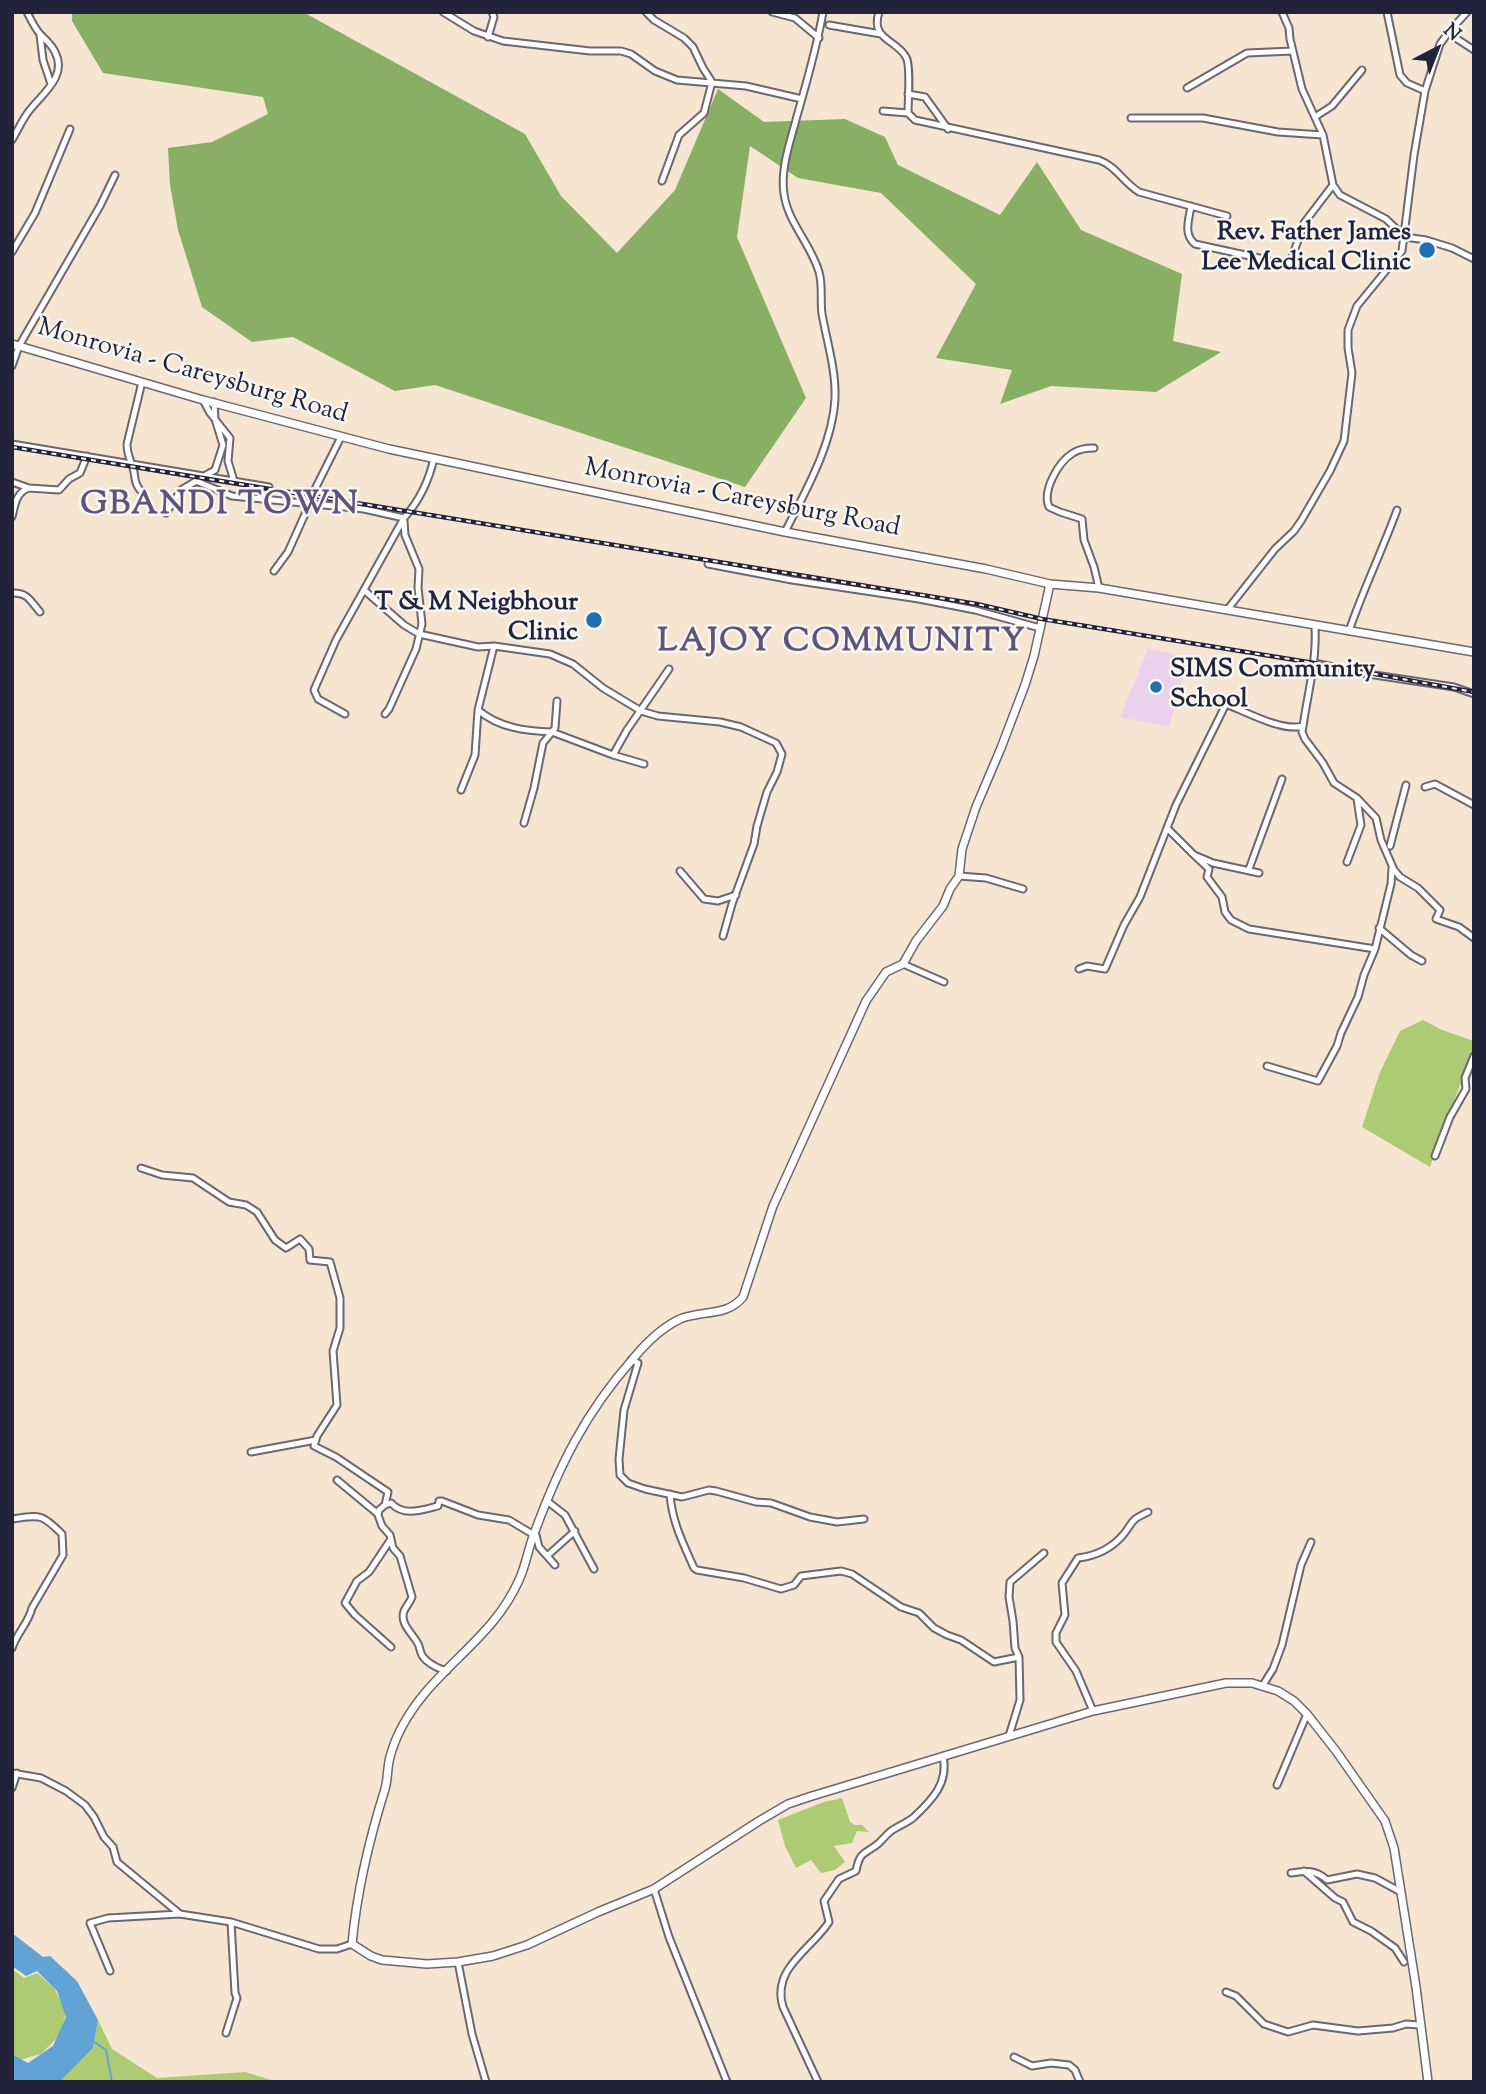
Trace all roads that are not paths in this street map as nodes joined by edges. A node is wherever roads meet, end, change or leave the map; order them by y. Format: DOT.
graph roads {
  1 [pos="27,12"];
  2 [pos="443,12"];
  3 [pos="492,12"];
  4 [pos="646,12"];
  5 [pos="772,12"];
  6 [pos="823,12"];
  7 [pos="879,12"];
  8 [pos="1282,12"];
  9 [pos="1387,12"];
  10 [pos="1467,12"];
  11 [pos="829,25"];
  12 [pos="1448,33"];
  13 [pos="881,34"];
  14 [pos="40,35"];
  15 [pos="488,37"];
  16 [pos="819,37"];
  17 [pos="1293,51"];
  18 [pos="1474,51"];
  19 [pos="1362,70"];
  20 [pos="712,82"];
  21 [pos="51,84"];
  22 [pos="1186,89"];
  23 [pos="1425,92"];
  24 [pos="908,94"];
  25 [pos="802,99"];
  26 [pos="883,111"];
  27 [pos="908,113"];
  28 [pos="1315,117"];
  29 [pos="1131,118"];
  30 [pos="70,129"];
  31 [pos="948,129"];
  32 [pos="1323,135"];
  33 [pos="12,140"];
  34 [pos="115,175"];
  35 [pos="662,181"];
  36 [pos="1333,184"];
  37 [pos="1191,206"];
  38 [pos="1227,216"];
  39 [pos="1405,237"];
  40 [pos="12,251"];
  41 [pos="1474,259"];
  42 [pos="1268,260"];
  43 [pos="1289,266"];
  44 [pos="16,345"];
  45 [pos="12,366"];
  46 [pos="142,382"];
  47 [pos="203,400"];
  48 [pos="214,402"];
  49 [pos="215,419"];
  50 [pos="341,437"];
  51 [pos="12,444"];
  52 [pos="1094,448"];
  53 [pos="88,456"];
  54 [pos="434,458"];
  55 [pos="130,463"];
  56 [pos="205,476"];
  57 [pos="196,481"];
  58 [pos="234,481"];
  59 [pos="12,482"];
  60 [pos="269,487"];
  61 [pos="29,488"];
  62 [pos="141,490"];
  63 [pos="313,493"];
  64 [pos="310,503"];
  65 [pos="1397,510"];
  66 [pos="166,513"];
  67 [pos="12,517"];
  68 [pos="404,517"];
  69 [pos="785,532"];
  70 [pos="708,564"];
  71 [pos="274,571"];
  72 [pos="1050,584"];
  73 [pos="1098,588"];
  74 [pos="365,590"];
  75 [pos="12,593"];
  76 [pos="1227,610"];
  77 [pos="40,612"];
  78 [pos="1315,625"];
  79 [pos="1040,628"];
  80 [pos="1349,631"];
  81 [pos="419,634"];
  82 [pos="494,646"];
  83 [pos="1474,652"];
  84 [pos="1314,663"];
  85 [pos="669,669"];
  86 [pos="1474,695"];
  87 [pos="557,701"];
  88 [pos="478,710"];
  89 [pos="641,711"];
  90 [pos="345,714"];
  91 [pos="385,715"];
  92 [pos="1303,726"];
  93 [pos="552,732"];
  94 [pos="613,755"];
  95 [pos="644,764"];
  96 [pos="1282,779"];
  97 [pos="1406,785"];
  98 [pos="1425,787"];
  99 [pos="461,790"];
  100 [pos="1357,799"];
  101 [pos="1474,805"];
  102 [pos="524,823"];
  103 [pos="1168,829"];
  104 [pos="1390,846"];
  105 [pos="1194,855"];
  106 [pos="1347,862"];
  107 [pos="1391,865"];
  108 [pos="1249,869"];
  109 [pos="680,871"];
  110 [pos="1259,873"];
  111 [pos="959,876"];
  112 [pos="1023,889"];
  113 [pos="736,895"];
  114 [pos="1379,928"];
  115 [pos="723,936"];
  116 [pos="1474,938"];
  117 [pos="1375,949"];
  118 [pos="1422,961"];
  119 [pos="903,964"];
  120 [pos="1079,969"];
  121 [pos="944,982"];
  122 [pos="1474,1056"];
  123 [pos="1267,1066"];
  124 [pos="1435,1156"];
  125 [pos="141,1168"];
  126 [pos="631,1360"];
  127 [pos="317,1440"];
  128 [pos="251,1452"];
  129 [pos="337,1480"];
  130 [pos="670,1494"];
  131 [pos="547,1501"];
  132 [pos="385,1505"];
  133 [pos="1148,1512"];
  134 [pos="378,1514"];
  135 [pos="12,1519"];
  136 [pos="864,1519"];
  137 [pos="575,1531"];
  138 [pos="535,1532"];
  139 [pos="391,1539"];
  140 [pos="1311,1542"];
  141 [pos="1044,1553"];
  142 [pos="547,1556"];
  143 [pos="555,1565"];
  144 [pos="594,1569"];
  145 [pos="391,1647"];
  146 [pos="12,1648"];
  147 [pos="1019,1657"];
  148 [pos="447,1671"];
  149 [pos="1263,1685"];
  150 [pos="1093,1711"];
  151 [pos="1307,1714"];
  152 [pos="1009,1736"];
  153 [pos="943,1756"];
  154 [pos="15,1773"];
  155 [pos="1277,1785"];
  156 [pos="12,1788"];
  157 [pos="1304,1871"];
  158 [pos="1291,1873"];
  159 [pos="654,1889"];
  160 [pos="1399,1891"];
  161 [pos="180,1914"];
  162 [pos="231,1922"];
  163 [pos="352,1944"];
  164 [pos="458,1962"];
  165 [pos="1404,1962"];
  166 [pos="110,1971"];
  167 [pos="1226,1992"];
  168 [pos="1419,2025"];
  169 [pos="226,2033"];
  170 [pos="1014,2057"];
  171 [pos="486,2082"];
  172 [pos="727,2082"];
  173 [pos="818,2082"];
  174 [pos="1080,2082"];
  175 [pos="1428,2082"];
  1 -- 14 [label="street"];
  2 -- 15 [label="street"];
  3 -- 15 [label="street"];
  4 -- 20 [label="street"];
  5 -- 16 [label="street"];
  6 -- 16 [label="street"];
  7 -- 13 [label="street"];
  8 -- 17 [label="street"];
  9 -- 23 [label="street"];
  10 -- 12 [label="street"];
  11 -- 13 [label="street"];
  12 -- 18 [label="street"];
  12 -- 23 [label="street"];
  13 -- 24 [label="street"];
  14 -- 21 [label="street"];
  14 -- 21 [label="street"];
  15 -- 20 [label="street"];
  16 -- 25 [label="street"];
  17 -- 22 [label="street"];
  17 -- 28 [label="street"];
  19 -- 28 [label="street"];
  20 -- 25 [label="street"];
  20 -- 35 [label="street"];
  21 -- 33 [label="street"];
  23 -- 39 [label="street"];
  24 -- 27 [label="street"];
  24 -- 31 [label="street"];
  25 -- 69 [label="street"];
  26 -- 27 [label="street"];
  27 -- 31 [label="street"];
  28 -- 32 [label="street"];
  29 -- 32 [label="street"];
  30 -- 40 [label="street"];
  31 -- 37 [label="street"];
  32 -- 36 [label="street"];
  34 -- 44 [label="street"];
  36 -- 39 [label="street"];
  36 -- 43 [label="street"];
  37 -- 38 [label="street"];
  37 -- 42 [label="street"];
  39 -- 41 [label="street"];
  39 -- 76 [label="street"];
  44 -- 45 [label="street"];
  44 -- 46 [label="main road, Monrovia - Careysburg Road"];
  46 -- 47 [label="main road, Monrovia - Careysburg Road"];
  46 -- 55 [label="street"];
  47 -- 48 [label="main road, Monrovia - Careysburg Road"];
  47 -- 49 [label="street"];
  48 -- 49 [label="street"];
  48 -- 50 [label="main road, Monrovia - Careysburg Road"];
  49 -- 56 [label="street"];
  49 -- 58 [label="street"];
  50 -- 54 [label="main road, Monrovia - Careysburg Road"];
  50 -- 63 [label="street"];
  51 -- 53 [label="street"];
  52 -- 73 [label="street"];
  53 -- 55 [label="street"];
  53 -- 61 [label="street"];
  54 -- 68 [label="street"];
  54 -- 69 [label="main road, Monrovia - Careysburg Road"];
  55 -- 56 [label="street"];
  55 -- 62 [label="street"];
  56 -- 57 [label="street"];
  56 -- 58 [label="street"];
  57 -- 64 [label="street"];
  57 -- 66 [label="street"];
  58 -- 60 [label="street"];
  59 -- 61 [label="street"];
  61 -- 67 [label="street"];
  64 -- 68 [label="street"];
  64 -- 71 [label="street"];
  65 -- 80 [label="street"];
  68 -- 74 [label="street"];
  68 -- 81 [label="street"];
  69 -- 72 [label="main road, Monrovia - Careysburg Road"];
  70 -- 79 [label="street"];
  72 -- 73 [label="main road, Monrovia - Careysburg Road"];
  72 -- 79 [label="main road"];
  73 -- 76 [label="main road, Monrovia - Careysburg Road"];
  74 -- 81 [label="street"];
  74 -- 90 [label="street"];
  75 -- 77 [label="street"];
  76 -- 78 [label="main road, Monrovia - Careysburg Road"];
  78 -- 80 [label="main road, Monrovia - Careysburg Road"];
  78 -- 84 [label="street"];
  79 -- 111 [label="main road"];
  80 -- 83 [label="main road, Monrovia - Careysburg Road"];
  81 -- 82 [label="street"];
  81 -- 91 [label="street"];
  82 -- 88 [label="street"];
  82 -- 89 [label="street"];
  84 -- 86 [label="street"];
  84 -- 92 [label="street"];
  85 -- 89 [label="street"];
  87 -- 93 [label="street"];
  88 -- 93 [label="street"];
  88 -- 99 [label="street"];
  89 -- 94 [label="street"];
  89 -- 113 [label="street"];
  92 -- 100 [label="street"];
  92 -- 103 [label="street"];
  93 -- 94 [label="street"];
  93 -- 102 [label="street"];
  94 -- 95 [label="street"];
  96 -- 108 [label="street"];
  97 -- 104 [label="street"];
  98 -- 101 [label="street"];
  100 -- 106 [label="street"];
  100 -- 107 [label="street"];
  103 -- 105 [label="street"];
  103 -- 120 [label="street"];
  105 -- 108 [label="street"];
  105 -- 117 [label="street"];
  107 -- 114 [label="street"];
  107 -- 116 [label="street"];
  108 -- 110 [label="street"];
  109 -- 113 [label="street"];
  111 -- 112 [label="street"];
  111 -- 119 [label="main road"];
  113 -- 115 [label="street"];
  114 -- 117 [label="street"];
  114 -- 118 [label="street"];
  117 -- 123 [label="street"];
  119 -- 121 [label="street"];
  119 -- 126 [label="main road"];
  122 -- 124 [label="street"];
  125 -- 127 [label="street"];
  126 -- 130 [label="street"];
  126 -- 131 [label="main road"];
  127 -- 128 [label="street"];
  127 -- 132 [label="street"];
  129 -- 134 [label="street"];
  130 -- 136 [label="street"];
  130 -- 147 [label="street"];
  131 -- 137 [label="street"];
  131 -- 138 [label="main road"];
  132 -- 134 [label="street"];
  132 -- 138 [label="street"];
  133 -- 150 [label="street"];
  134 -- 139 [label="street"];
  135 -- 146 [label="street"];
  137 -- 142 [label="street"];
  137 -- 144 [label="street"];
  138 -- 142 [label="street"];
  138 -- 148 [label="main road"];
  139 -- 145 [label="street"];
  139 -- 148 [label="street"];
  140 -- 149 [label="street"];
  141 -- 147 [label="street"];
  142 -- 143 [label="street"];
  147 -- 152 [label="street"];
  148 -- 163 [label="main road"];
  149 -- 150 [label="main road"];
  149 -- 151 [label="main road"];
  150 -- 152 [label="main road"];
  151 -- 155 [label="street"];
  151 -- 160 [label="main road"];
  152 -- 153 [label="main road"];
  153 -- 159 [label="main road"];
  153 -- 173 [label="street"];
  154 -- 156 [label="street"];
  154 -- 161 [label="street"];
  157 -- 158 [label="street"];
  157 -- 160 [label="street"];
  157 -- 165 [label="street"];
  159 -- 164 [label="main road"];
  159 -- 172 [label="street"];
  160 -- 168 [label="main road"];
  161 -- 162 [label="street"];
  161 -- 166 [label="street"];
  162 -- 163 [label="street"];
  162 -- 169 [label="street"];
  163 -- 164 [label="main road"];
  164 -- 171 [label="street"];
  167 -- 168 [label="street"];
  168 -- 175 [label="main road"];
  170 -- 174 [label="street"];
}
